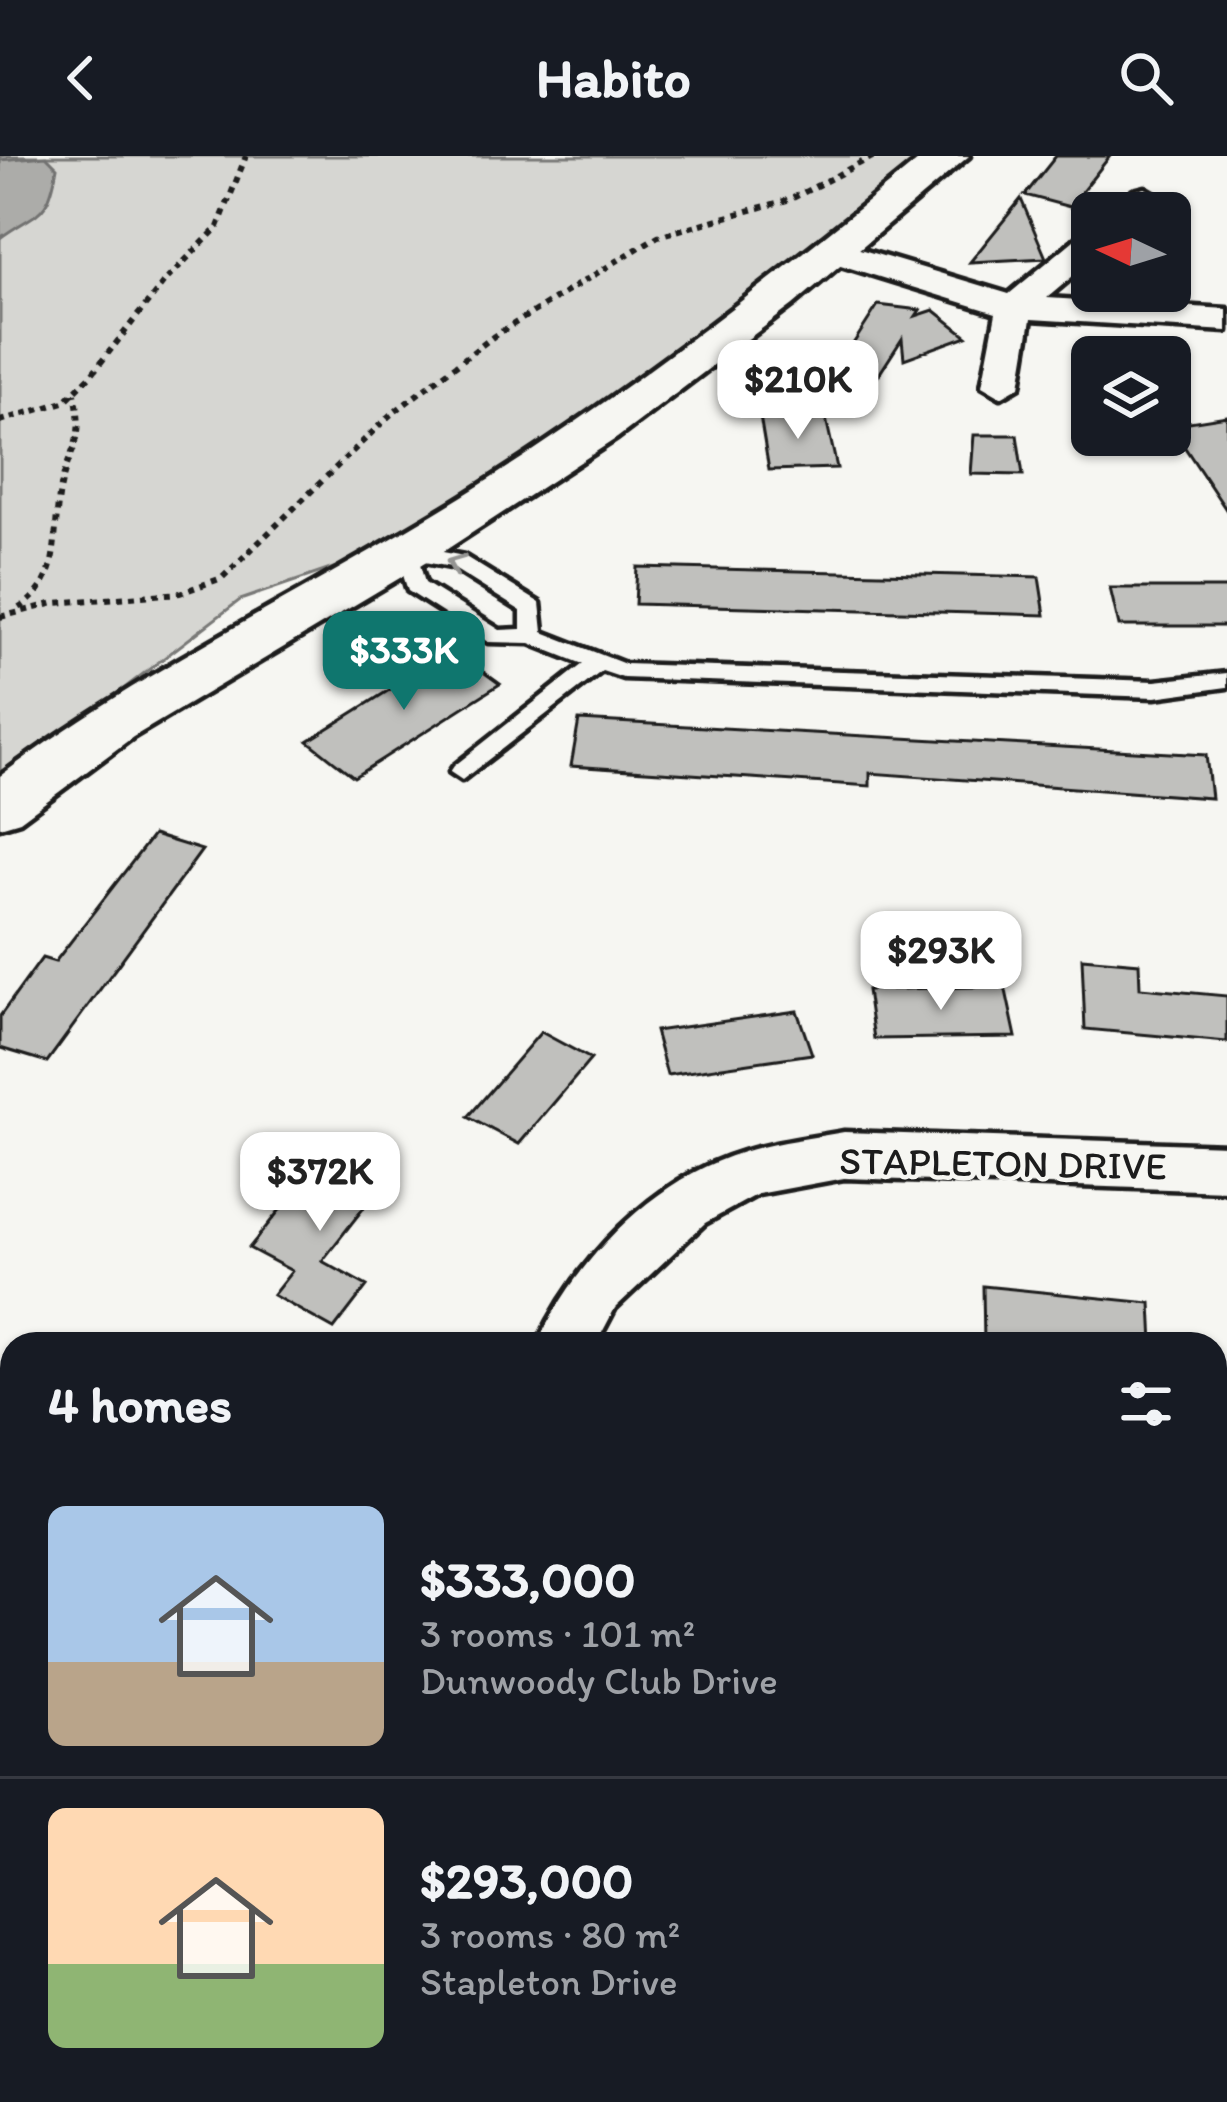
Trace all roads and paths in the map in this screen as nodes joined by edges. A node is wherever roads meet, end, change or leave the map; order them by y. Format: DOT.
graph roads {
  1 [pos="246,156"];
  2 [pos="874,156"];
  3 [pos="949,156"];
  4 [pos="833,252"];
  5 [pos="1071,260"];
  6 [pos="1015,307"];
  7 [pos="1227,320"];
  8 [pos="1001,386"];
  9 [pos="74,392"];
  10 [pos="0,421"];
  11 [pos="406,552"];
  12 [pos="532,636"];
  13 [pos="595,665"];
  14 [pos="1225,688"];
  15 [pos="462,772"];
  16 [pos="0,806"];
  17 [pos="1227,1168"];
  18 [pos="572,1332"];
  1 -- 9 [label="path"];
  2 -- 9 [label="path"];
  3 -- 4 [label="street"];
  4 -- 6 [label="street"];
  4 -- 11 [label="street"];
  5 -- 6 [label="street"];
  6 -- 7 [label="street"];
  6 -- 8 [label="street"];
  9 -- 10 [label="path"];
  11 -- 12 [label="lane"];
  12 -- 11 [label="lane, one-way"];
  11 -- 16 [label="street"];
  12 -- 13 [label="lane"];
  13 -- 14 [label="lane"];
  13 -- 15 [label="lane"];
  17 -- 18 [label="street, STAPLETON DRIVE"];
}
